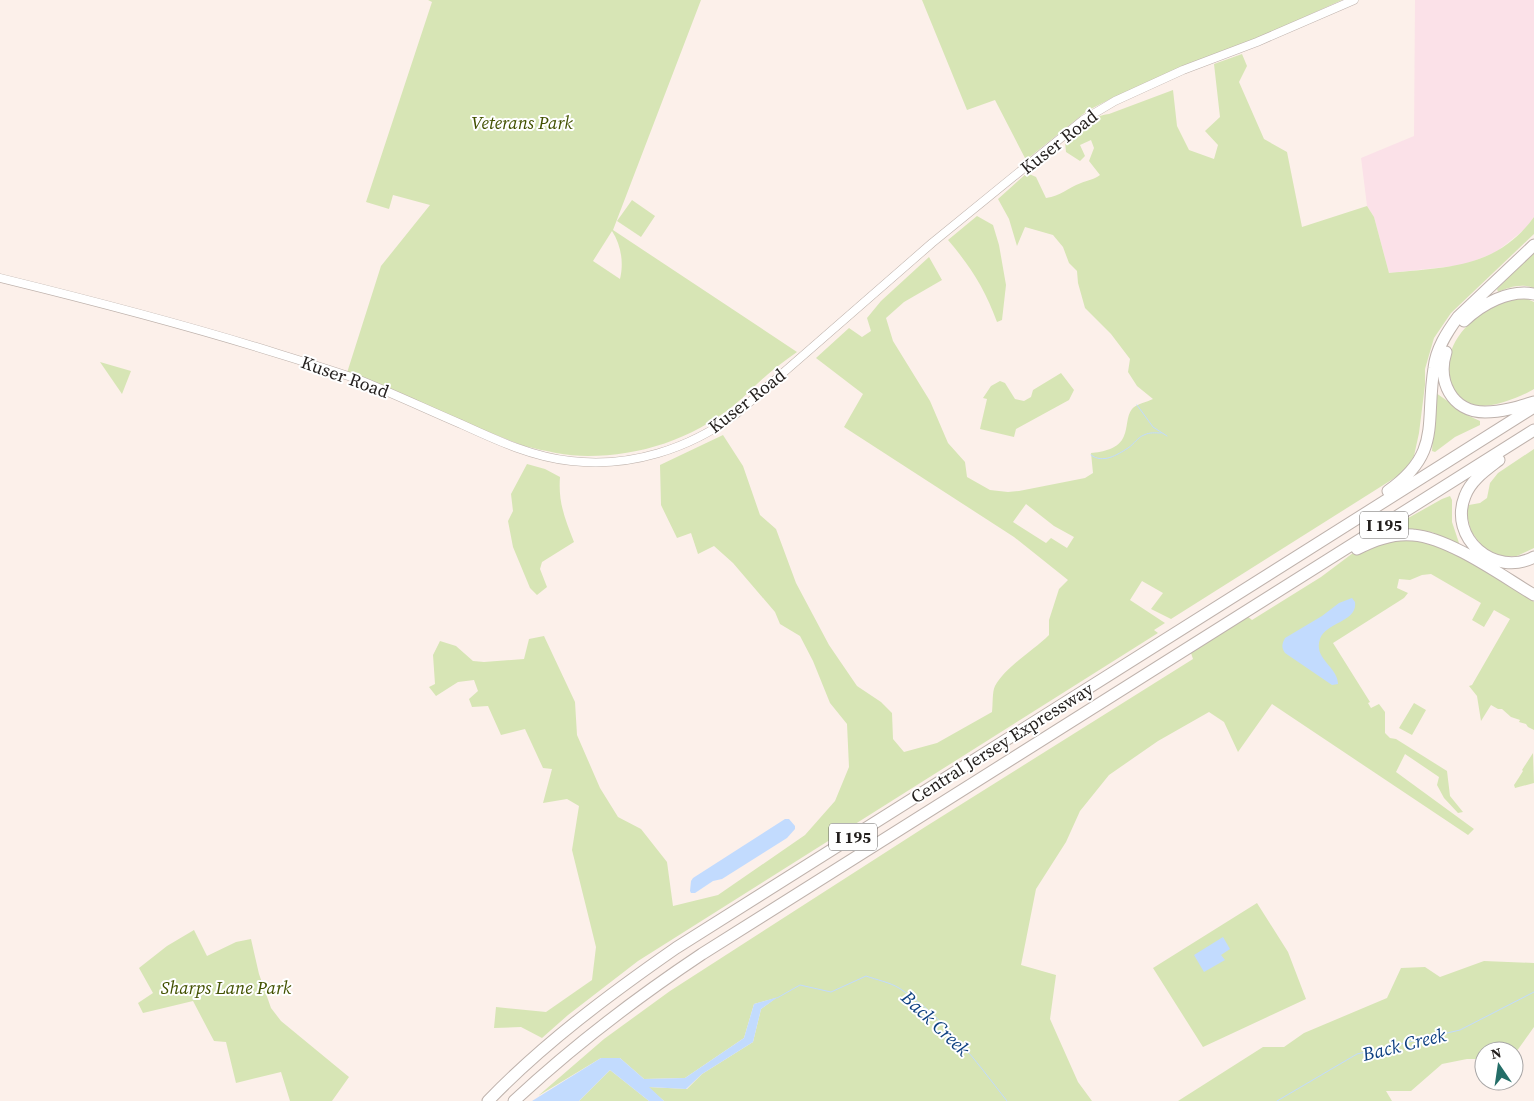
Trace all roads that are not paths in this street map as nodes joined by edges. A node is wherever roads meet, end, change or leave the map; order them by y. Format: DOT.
graph roads {
  1 [pos="1354,0"];
  2 [pos="1534,245"];
  3 [pos="0,278"];
  4 [pos="1534,294"];
  5 [pos="1534,402"];
  6 [pos="1534,407"];
  7 [pos="1534,430"];
  8 [pos="1534,557"];
  9 [pos="1234,596"];
  10 [pos="1534,596"];
  11 [pos="1234,619"];
  12 [pos="488,1101"];
  13 [pos="514,1101"];
  1 -- 3 [label="street, Kuser Road"];
  2 -- 9 [label="highway"];
  4 -- 5 [label="highway"];
  6 -- 9 [label="highway, Central Jersey Expressway / I 195"];
  7 -- 8 [label="highway"];
  7 -- 11 [label="highway, Central Jersey Expressway / I 195"];
  9 -- 12 [label="highway, Central Jersey Expressway / I 195"];
  10 -- 11 [label="highway"];
  11 -- 13 [label="highway, Central Jersey Expressway / I 195"];
}
